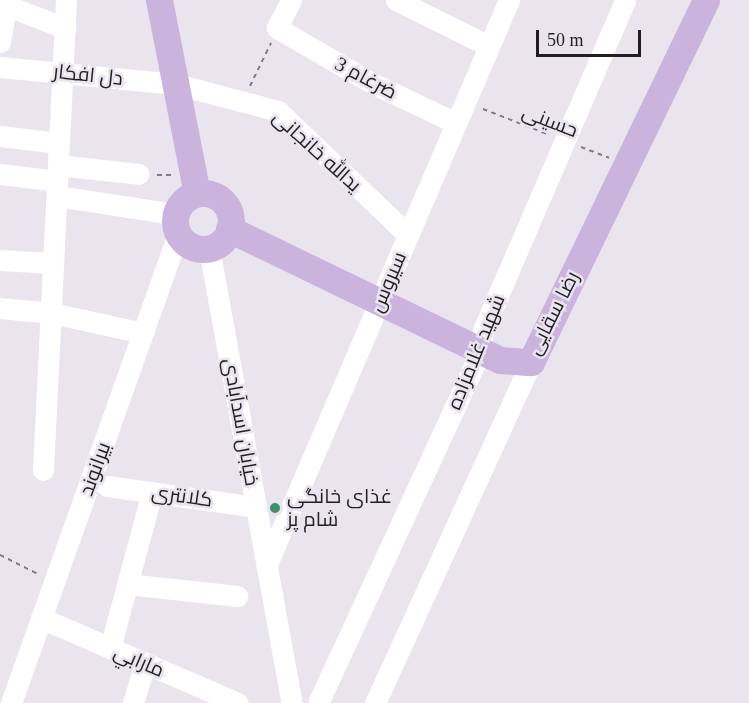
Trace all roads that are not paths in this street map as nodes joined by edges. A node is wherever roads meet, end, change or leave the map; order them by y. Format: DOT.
graph roads {
  1 [pos="66,0"];
  2 [pos="159,0"];
  3 [pos="291,0"];
  4 [pos="396,0"];
  5 [pos="509,0"];
  6 [pos="625,0"];
  7 [pos="706,0"];
  8 [pos="4,3"];
  9 [pos="64,28"];
  10 [pos="0,42"];
  11 [pos="489,46"];
  12 [pos="0,67"];
  13 [pos="62,73"];
  14 [pos="176,84"];
  15 [pos="456,123"];
  16 [pos="0,136"];
  17 [pos="59,143"];
  18 [pos="0,174"];
  19 [pos="139,174"];
  20 [pos="57,180"];
  21 [pos="195,185"];
  22 [pos="177,224"];
  23 [pos="229,229"];
  24 [pos="408,235"];
  25 [pos="209,248"];
  26 [pos="0,260"];
  27 [pos="53,263"];
  28 [pos="381,299"];
  29 [pos="0,308"];
  30 [pos="52,313"];
  31 [pos="143,333"];
  32 [pos="480,352"];
  33 [pos="531,362"];
  34 [pos="43,470"];
  35 [pos="107,486"];
  36 [pos="152,492"];
  37 [pos="256,507"];
  38 [pos="267,564"];
  39 [pos="127,584"];
  40 [pos="237,596"];
  41 [pos="42,618"];
  42 [pos="110,648"];
  43 [pos="145,663"];
  44 [pos="214,698"];
  45 [pos="319,701"];
  46 [pos="11,703"];
  47 [pos="133,703"];
  48 [pos="237,703"];
  49 [pos="292,703"];
  50 [pos="375,703"];
  1 -- 9 [label="street"];
  2 -- 14 [label="main road"];
  3 -- 15 [label="street, ضرغام 3"];
  4 -- 11 [label="street"];
  5 -- 11 [label="street, سیروس"];
  6 -- 32 [label="street, شهید غلامزاده"];
  7 -- 33 [label="main road, رضا سقایی"];
  8 -- 9 [label="street"];
  8 -- 10 [label="street"];
  9 -- 13 [label="street"];
  11 -- 15 [label="street, سیروس"];
  12 -- 13 [label="street, دل افکار"];
  13 -- 14 [label="street, دل افکار"];
  13 -- 17 [label="street"];
  14 -- 21 [label="main road"];
  14 -- 24 [label="street, یدالله خانجانی"];
  15 -- 24 [label="street, سیروس"];
  16 -- 17 [label="street"];
  17 -- 20 [label="street"];
  18 -- 20 [label="street"];
  19 -- 20 [label="street"];
  20 -- 22 [label="street"];
  20 -- 27 [label="street"];
  21 -- 22 [label="main road"];
  21 -- 23 [label="main road"];
  22 -- 25 [label="main road"];
  22 -- 31 [label="street, بیرانوند"];
  23 -- 25 [label="main road"];
  23 -- 28 [label="main road, رضا سقایی"];
  24 -- 28 [label="street, سیروس"];
  25 -- 37 [label="street, خیابان اسدآبادی"];
  26 -- 27 [label="street"];
  27 -- 30 [label="street"];
  28 -- 32 [label="main road, رضا سقایی"];
  28 -- 38 [label="street, سیروس"];
  29 -- 30 [label="street"];
  30 -- 31 [label="street"];
  30 -- 34 [label="street"];
  31 -- 41 [label="street, بیرانوند"];
  32 -- 33 [label="main road, رضا سقایی"];
  32 -- 45 [label="street, شهید غلامزاده"];
  33 -- 50 [label="street"];
  35 -- 36 [label="street, کلانتری"];
  36 -- 37 [label="street, کلانتری"];
  36 -- 39 [label="street"];
  37 -- 38 [label="street, خیابان اسدآبادی"];
  38 -- 49 [label="street, خیابان اسدآبادی"];
  39 -- 40 [label="street"];
  39 -- 42 [label="street"];
  41 -- 42 [label="street, مارابي"];
  41 -- 46 [label="street, بیرانوند"];
  42 -- 43 [label="street, مارابي"];
  43 -- 44 [label="street, مارابي"];
  43 -- 47 [label="street"];
  44 -- 48 [label="street, مارابي"];
}
